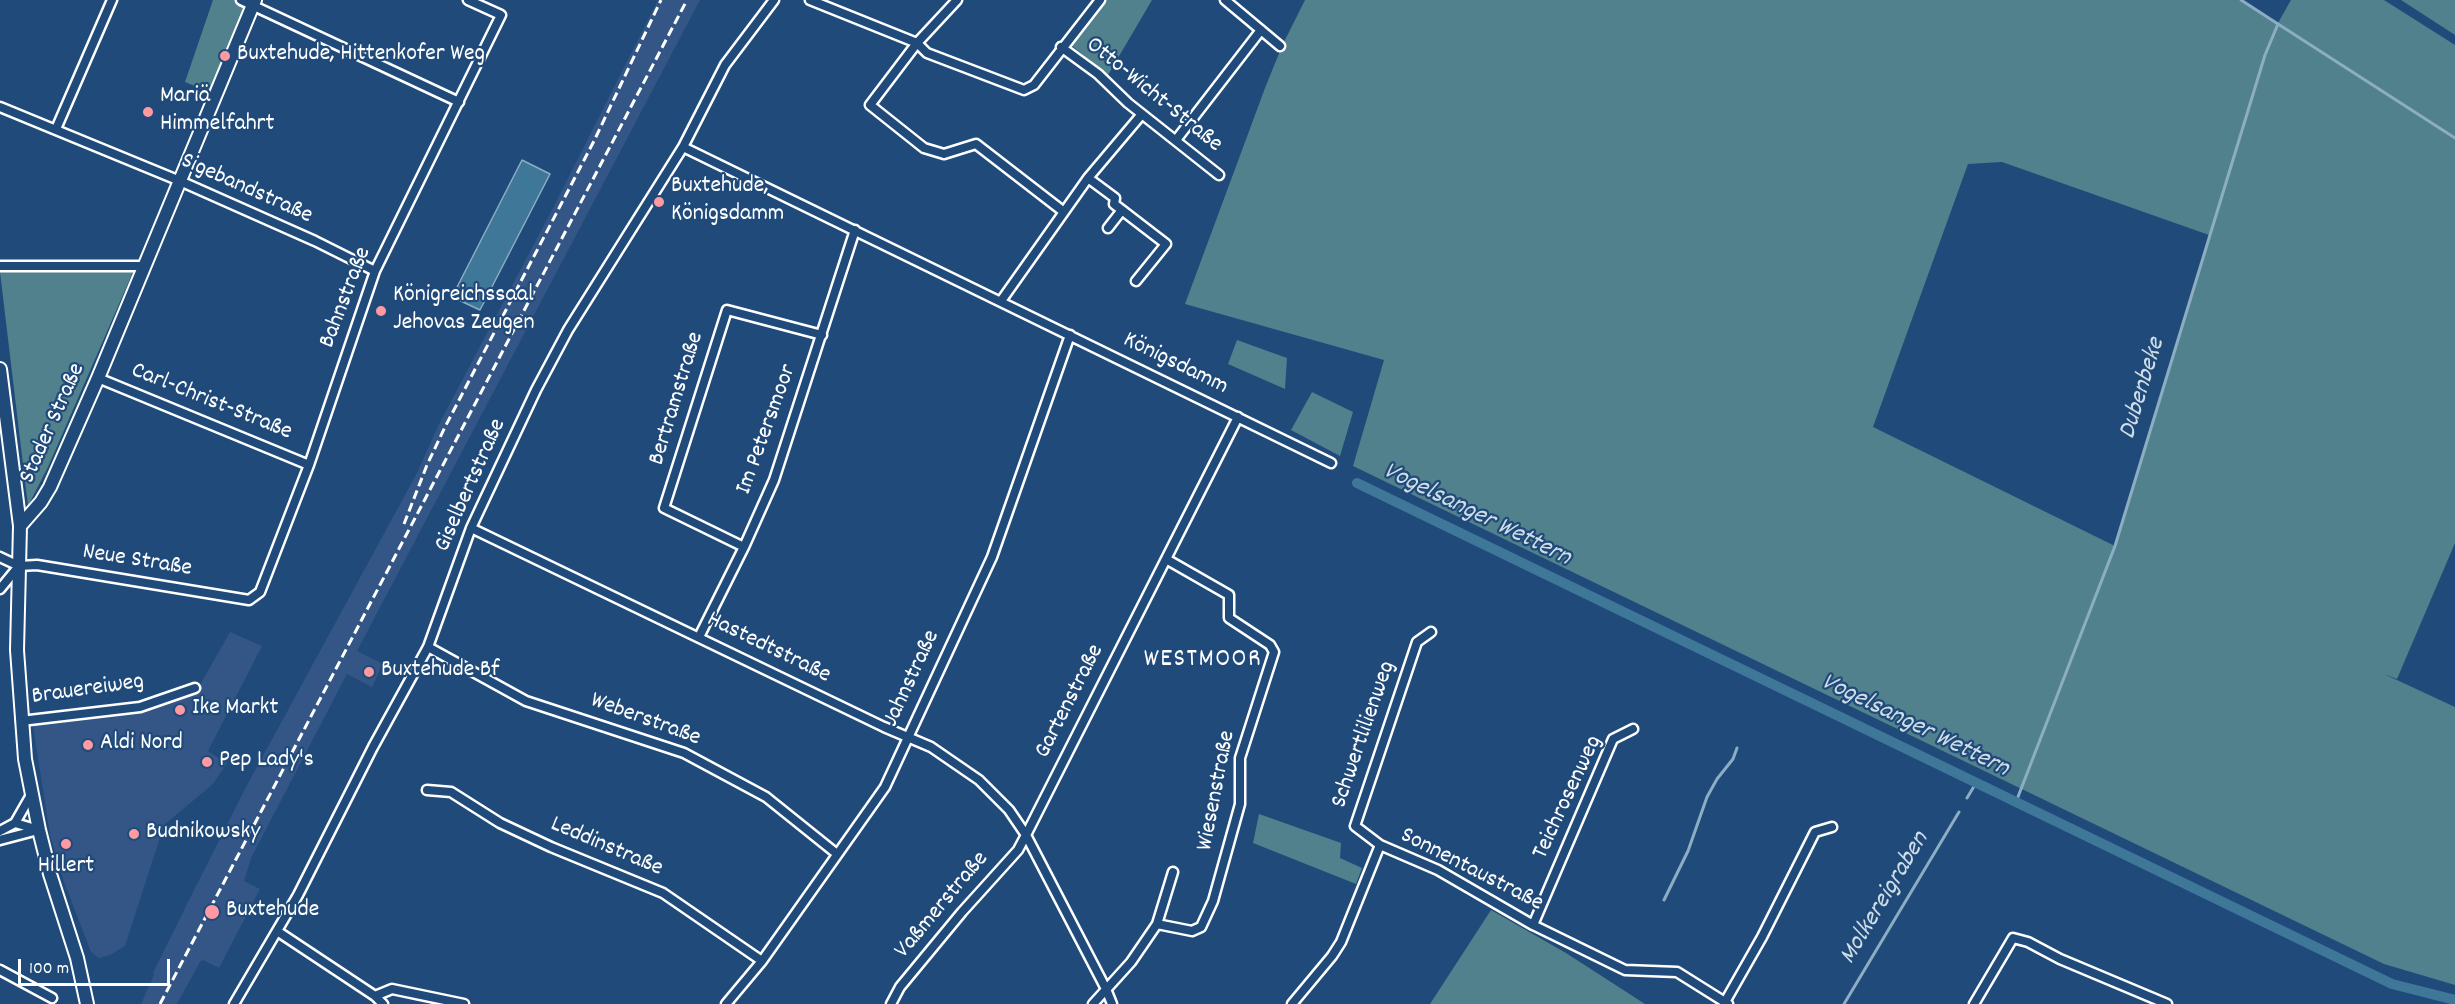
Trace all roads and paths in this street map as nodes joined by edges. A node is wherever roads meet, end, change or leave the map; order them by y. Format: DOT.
graph roads {
  1 [pos="112,0"];
  2 [pos="468,0"];
  3 [pos="774,0"];
  4 [pos="810,0"];
  5 [pos="957,0"];
  6 [pos="1100,0"];
  7 [pos="1225,0"];
  8 [pos="249,2"];
  9 [pos="1261,30"];
  10 [pos="917,43"];
  11 [pos="1280,46"];
  12 [pos="1062,47"];
  13 [pos="459,102"];
  14 [pos="0,107"];
  15 [pos="1142,114"];
  16 [pos="56,129"];
  17 [pos="1176,140"];
  18 [pos="683,147"];
  19 [pos="1219,175"];
  20 [pos="1088,178"];
  21 [pos="180,182"];
  22 [pos="1122,210"];
  23 [pos="1064,212"];
  24 [pos="1108,228"];
  25 [pos="855,230"];
  26 [pos="0,266"];
  27 [pos="145,266"];
  28 [pos="375,271"];
  29 [pos="1136,281"];
  30 [pos="1001,301"];
  31 [pos="822,335"];
  32 [pos="1070,335"];
  33 [pos="0,369"];
  34 [pos="98,378"];
  35 [pos="1238,417"];
  36 [pos="1331,463"];
  37 [pos="309,465"];
  38 [pos="20,526"];
  39 [pos="471,528"];
  40 [pos="744,547"];
  41 [pos="0,557"];
  42 [pos="1166,559"];
  43 [pos="19,566"];
  44 [pos="0,589"];
  45 [pos="249,600"];
  46 [pos="1431,632"];
  47 [pos="699,637"];
  48 [pos="428,647"];
  49 [pos="195,688"];
  50 [pos="21,721"];
  51 [pos="1633,729"];
  52 [pos="907,737"];
  53 [pos="427,790"];
  54 [pos="31,795"];
  55 [pos="15,823"];
  56 [pos="1832,827"];
  57 [pos="39,830"];
  58 [pos="0,831"];
  59 [pos="1026,835"];
  60 [pos="0,840"];
  61 [pos="1380,845"];
  62 [pos="837,854"];
  63 [pos="1173,872"];
  64 [pos="1157,924"];
  65 [pos="1533,925"];
  66 [pos="277,931"];
  67 [pos="762,961"];
  68 [pos="0,970"];
  69 [pos="82,988"];
  70 [pos="1106,989"];
  71 [pos="375,996"];
  72 [pos="52,998"];
  73 [pos="1727,1003"];
  74 [pos="81,1004"];
  75 [pos="87,1004"];
  76 [pos="234,1004"];
  77 [pos="382,1004"];
  78 [pos="464,1004"];
  79 [pos="726,1004"];
  80 [pos="891,1004"];
  81 [pos="1093,1004"];
  82 [pos="1112,1004"];
  83 [pos="1292,1004"];
  84 [pos="1974,1004"];
  85 [pos="2167,1004"];
  1 -- 16 [label="street"];
  2 -- 13 [label="street, Bahnstraße"];
  3 -- 18 [label="street, Giselbertstraße"];
  4 -- 10 [label="street"];
  5 -- 10 [label="street"];
  6 -- 12 [label="street"];
  7 -- 9 [label="street"];
  8 -- 13 [label="street"];
  8 -- 21 [label="street, Stader Straße"];
  9 -- 11 [label="street"];
  9 -- 17 [label="street"];
  10 -- 12 [label="street"];
  10 -- 23 [label="street"];
  12 -- 15 [label="street, Otto-Wicht-Straße"];
  13 -- 28 [label="street, Bahnstraße"];
  14 -- 16 [label="street, Sigebandstraße"];
  15 -- 17 [label="street, Otto-Wicht-Straße"];
  15 -- 20 [label="street"];
  16 -- 21 [label="street, Sigebandstraße"];
  17 -- 19 [label="street, Otto-Wicht-Straße"];
  18 -- 25 [label="street, Königsdamm"];
  18 -- 39 [label="street, Giselbertstraße"];
  20 -- 22 [label="street"];
  20 -- 23 [label="street"];
  21 -- 27 [label="street, Stader Straße"];
  21 -- 28 [label="street, Sigebandstraße"];
  22 -- 24 [label="street"];
  22 -- 29 [label="street"];
  23 -- 30 [label="street"];
  25 -- 30 [label="street, Königsdamm"];
  25 -- 31 [label="street, Im Petersmoor"];
  26 -- 27 [label="street"];
  27 -- 34 [label="street, Stader Straße"];
  28 -- 37 [label="street, Bahnstraße"];
  30 -- 32 [label="street, Königsdamm"];
  31 -- 40 [label="street, Im Petersmoor"];
  31 -- 40 [label="street, Bertramstraße"];
  32 -- 35 [label="street, Königsdamm"];
  32 -- 52 [label="street, Jahnstraße"];
  33 -- 38 [label="street"];
  34 -- 37 [label="street, Carl-Christ-Straße"];
  34 -- 38 [label="street, Stader Straße"];
  35 -- 36 [label="street, Königsdamm"];
  35 -- 42 [label="street, Gartenstraße"];
  37 -- 45 [label="street, Bahnstraße"];
  38 -- 43 [label="street"];
  39 -- 47 [label="street, Hastedtstraße"];
  39 -- 48 [label="street, Giselbertstraße"];
  40 -- 47 [label="street, Im Petersmoor"];
  41 -- 43 [label="street"];
  42 -- 59 [label="street, Gartenstraße"];
  42 -- 64 [label="street, Wiesenstraße"];
  43 -- 44 [label="street"];
  43 -- 45 [label="street, Neue Straße"];
  43 -- 50 [label="street"];
  46 -- 61 [label="street, Schwertlilienweg"];
  47 -- 52 [label="street, Hastedtstraße"];
  48 -- 62 [label="street, Weberstraße"];
  48 -- 66 [label="street, Giselbertstraße"];
  49 -- 50 [label="street, Brauereiweg"];
  50 -- 54 [label="street"];
  51 -- 65 [label="street, Teichrosenweg"];
  52 -- 59 [label="street, Hastedtstraße"];
  52 -- 62 [label="street, Jahnstraße"];
  53 -- 67 [label="street, Leddinstraße"];
  54 -- 55 [label="street"];
  54 -- 57 [label="street"];
  55 -- 57 [label="street"];
  55 -- 58 [label="street"];
  56 -- 73 [label="street"];
  57 -- 60 [label="street"];
  57 -- 69 [label="street"];
  59 -- 70 [label="street"];
  59 -- 80 [label="street, Vaßmerstraße"];
  61 -- 65 [label="street, Sonnentaustraße"];
  61 -- 83 [label="street, Sonnentaustraße"];
  62 -- 67 [label="street, Jahnstraße"];
  63 -- 64 [label="street, Wiesenstraße"];
  64 -- 70 [label="street, Wiesenstraße"];
  65 -- 73 [label="street, Sonnentaustraße"];
  66 -- 71 [label="street"];
  66 -- 76 [label="street, Giselbertstraße"];
  67 -- 79 [label="street, Jahnstraße"];
  68 -- 72 [label="street"];
  69 -- 74 [label="street"];
  69 -- 75 [label="street"];
  70 -- 81 [label="street, Wiesenstraße"];
  70 -- 82 [label="street"];
  71 -- 77 [label="street"];
  71 -- 78 [label="street"];
  84 -- 85 [label="street"];
}
